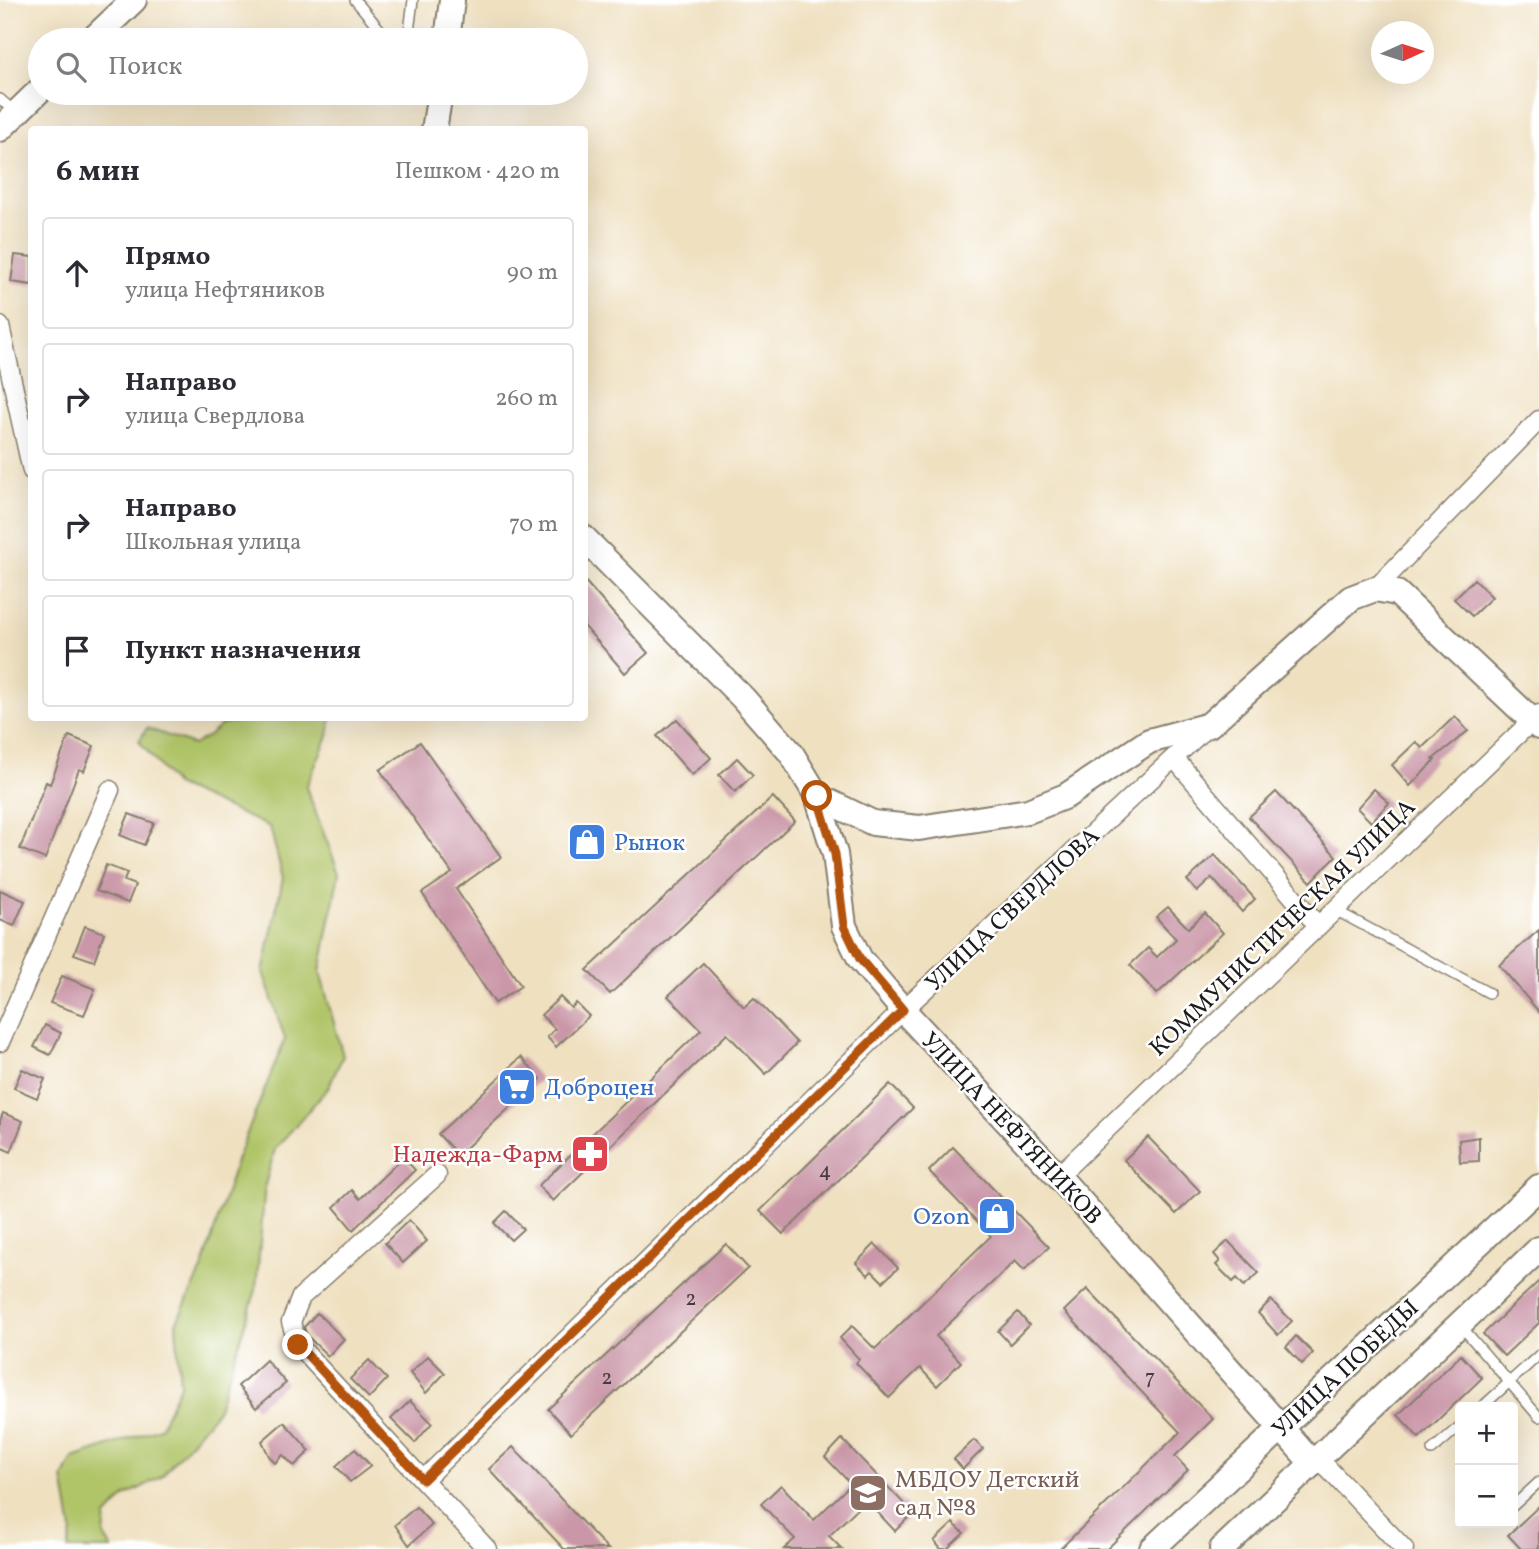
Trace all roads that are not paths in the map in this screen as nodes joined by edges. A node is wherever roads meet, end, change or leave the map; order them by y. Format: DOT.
graph roads {
  1 [pos="134,0"];
  2 [pos="355,0"];
  3 [pos="413,0"];
  4 [pos="452,0"];
  5 [pos="105,28"];
  6 [pos="379,28"];
  7 [pos="410,28"];
  8 [pos="448,28"];
  9 [pos="28,98"];
  10 [pos="5,114"];
  11 [pos="0,326"];
  12 [pos="1539,420"];
  13 [pos="28,453"];
  14 [pos="588,542"];
  15 [pos="1386,591"];
  16 [pos="1537,720"];
  17 [pos="1209,725"];
  18 [pos="1174,758"];
  19 [pos="110,790"];
  20 [pos="817,796"];
  21 [pos="1335,909"];
  22 [pos="1318,926"];
  23 [pos="1489,993"];
  24 [pos="903,1010"];
  25 [pos="0,1042"];
  26 [pos="437,1175"];
  27 [pos="1058,1175"];
  28 [pos="1539,1187"];
  29 [pos="1539,1249"];
  30 [pos="1460,1325"];
  31 [pos="1539,1355"];
  32 [pos="1510,1382"];
  33 [pos="1488,1402"];
  34 [pos="1539,1417"];
  35 [pos="1281,1427"];
  36 [pos="1455,1430"];
  37 [pos="1432,1450"];
  38 [pos="1316,1461"];
  39 [pos="423,1480"];
  40 [pos="1539,1482"];
  41 [pos="1518,1501"];
  42 [pos="488,1549"];
  43 [pos="1152,1549"];
  44 [pos="1223,1549"];
  45 [pos="1404,1549"];
  1 -- 5 [label="street"];
  2 -- 6 [label="lane"];
  3 -- 7 [label="lane"];
  4 -- 8 [label="street"];
  9 -- 10 [label="street"];
  11 -- 13 [label="street"];
  12 -- 15 [label="street, УЛИЦА СВЕРДЛОВА"];
  14 -- 20 [label="street, УЛИЦА НЕФТЯНИКОВ"];
  15 -- 16 [label="street"];
  15 -- 17 [label="street, УЛИЦА СВЕРДЛОВА"];
  16 -- 21 [label="street, КОММУНИСТИЧЕСКАЯ УЛИЦА"];
  17 -- 18 [label="street, УЛИЦА СВЕРДЛОВА"];
  17 -- 20 [label="street"];
  18 -- 22 [label="street"];
  18 -- 24 [label="street, УЛИЦА СВЕРДЛОВА"];
  19 -- 25 [label="street"];
  20 -- 24 [label="street, УЛИЦА НЕФТЯНИКОВ"];
  21 -- 22 [label="street, КОММУНИСТИЧЕСКАЯ УЛИЦА"];
  21 -- 23 [label="lane"];
  22 -- 27 [label="street, КОММУНИСТИЧЕСКАЯ УЛИЦА"];
  24 -- 27 [label="street, УЛИЦА НЕФТЯНИКОВ"];
  24 -- 39 [label="street, УЛИЦА СВЕРДЛОВА"];
  26 -- 39 [label="street"];
  27 -- 35 [label="street, УЛИЦА НЕФТЯНИКОВ"];
  28 -- 35 [label="street, УЛИЦА ПОБЕДЫ"];
  29 -- 30 [label="street, УЛИЦА ПОБЕДЫ"];
  30 -- 32 [label="lane"];
  30 -- 38 [label="street, УЛИЦА ПОБЕДЫ"];
  31 -- 32 [label="lane"];
  32 -- 33 [label="lane"];
  32 -- 34 [label="lane"];
  35 -- 38 [label="street, УЛИЦА НЕФТЯНИКОВ"];
  35 -- 43 [label="street, УЛИЦА ПОБЕДЫ"];
  36 -- 37 [label="lane"];
  38 -- 44 [label="street, УЛИЦА ПОБЕДЫ"];
  38 -- 45 [label="street"];
  39 -- 42 [label="street"];
  40 -- 41 [label="lane"];
}
